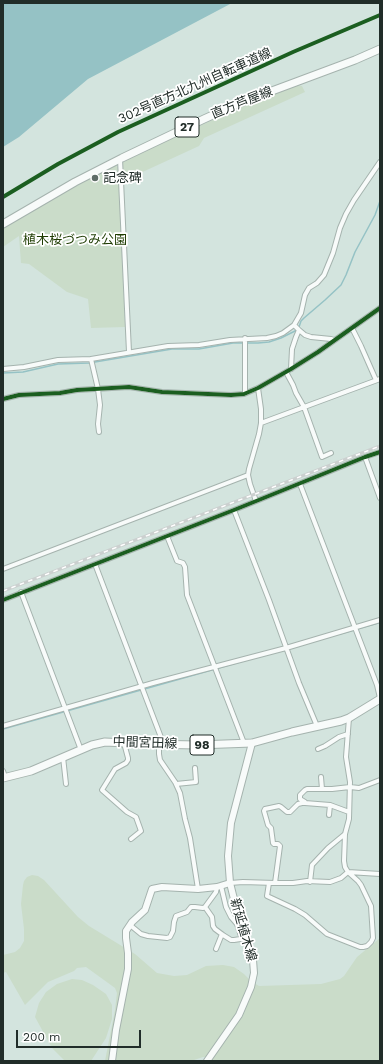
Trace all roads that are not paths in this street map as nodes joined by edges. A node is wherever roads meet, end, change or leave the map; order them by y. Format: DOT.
graph roads {
  1 [pos="380,49"];
  2 [pos="120,158"];
  3 [pos="380,162"];
  4 [pos="3,224"];
  5 [pos="380,308"];
  6 [pos="294,325"];
  7 [pos="352,328"];
  8 [pos="299,330"];
  9 [pos="245,338"];
  10 [pos="334,340"];
  11 [pos="128,352"];
  12 [pos="91,359"];
  13 [pos="3,369"];
  14 [pos="291,369"];
  15 [pos="286,372"];
  16 [pos="378,380"];
  17 [pos="258,388"];
  18 [pos="98,389"];
  19 [pos="246,393"];
  20 [pos="3,398"];
  21 [pos="304,407"];
  22 [pos="261,423"];
  23 [pos="99,432"];
  24 [pos="380,452"];
  25 [pos="331,453"];
  26 [pos="365,457"];
  27 [pos="248,475"];
  28 [pos="300,484"];
  29 [pos="380,498"];
  30 [pos="256,501"];
  31 [pos="234,510"];
  32 [pos="168,536"];
  33 [pos="95,564"];
  34 [pos="3,569"];
  35 [pos="21,592"];
  36 [pos="3,600"];
  37 [pos="380,620"];
  38 [pos="354,628"];
  39 [pos="286,648"];
  40 [pos="215,667"];
  41 [pos="142,687"];
  42 [pos="380,698"];
  43 [pos="65,709"];
  44 [pos="349,718"];
  45 [pos="3,726"];
  46 [pos="317,726"];
  47 [pos="348,734"];
  48 [pos="124,743"];
  49 [pos="244,743"];
  50 [pos="252,743"];
  51 [pos="159,744"];
  52 [pos="318,749"];
  53 [pos="81,750"];
  54 [pos="63,757"];
  55 [pos="195,768"];
  56 [pos="4,775"];
  57 [pos="321,777"];
  58 [pos="380,780"];
  59 [pos="66,784"];
  60 [pos="176,784"];
  61 [pos="350,787"];
  62 [pos="322,789"];
  63 [pos="306,803"];
  64 [pos="330,805"];
  65 [pos="349,812"];
  66 [pos="329,815"];
  67 [pos="345,834"];
  68 [pos="131,839"];
  69 [pos="348,872"];
  70 [pos="380,874"];
  71 [pos="310,882"];
  72 [pos="230,883"];
  73 [pos="269,883"];
  74 [pos="275,883"];
  75 [pos="219,886"];
  76 [pos="198,889"];
  77 [pos="205,906"];
  78 [pos="130,925"];
  79 [pos="222,934"];
  80 [pos="245,938"];
  81 [pos="216,949"];
  82 [pos="112,1061"];
  83 [pos="207,1061"];
  1 -- 2 [label="main road, 直方芦屋線 / 27"];
  2 -- 4 [label="main road, 直方芦屋線 / 27"];
  2 -- 11 [label="street"];
  3 -- 6 [label="street"];
  5 -- 7 [label="street"];
  6 -- 8 [label="street"];
  6 -- 9 [label="street"];
  7 -- 10 [label="street"];
  7 -- 16 [label="street"];
  8 -- 10 [label="street"];
  8 -- 14 [label="street"];
  9 -- 11 [label="street"];
  9 -- 19 [label="street"];
  10 -- 14 [label="street"];
  11 -- 12 [label="street"];
  12 -- 13 [label="street"];
  12 -- 18 [label="street"];
  14 -- 15 [label="street"];
  15 -- 17 [label="street"];
  15 -- 21 [label="street"];
  16 -- 21 [label="street"];
  17 -- 19 [label="street"];
  17 -- 22 [label="street"];
  18 -- 19 [label="street"];
  18 -- 20 [label="street"];
  18 -- 23 [label="street"];
  21 -- 22 [label="street"];
  21 -- 25 [label="street"];
  22 -- 27 [label="street"];
  24 -- 26 [label="street"];
  26 -- 28 [label="street"];
  26 -- 29 [label="street"];
  27 -- 30 [label="street"];
  27 -- 34 [label="street"];
  28 -- 30 [label="street"];
  28 -- 38 [label="street"];
  30 -- 31 [label="street"];
  31 -- 32 [label="street"];
  31 -- 39 [label="street"];
  32 -- 33 [label="street"];
  32 -- 40 [label="street"];
  33 -- 35 [label="street"];
  33 -- 41 [label="street"];
  35 -- 36 [label="street"];
  35 -- 43 [label="street"];
  37 -- 38 [label="street"];
  38 -- 39 [label="street"];
  38 -- 42 [label="street"];
  39 -- 40 [label="street"];
  39 -- 46 [label="street"];
  40 -- 41 [label="street"];
  40 -- 49 [label="street"];
  41 -- 43 [label="street"];
  41 -- 51 [label="street"];
  42 -- 44 [label="main road, 中間宮田線 / 98"];
  43 -- 45 [label="street"];
  43 -- 53 [label="street"];
  44 -- 46 [label="main road, 中間宮田線 / 98"];
  44 -- 47 [label="street"];
  46 -- 50 [label="main road, 中間宮田線 / 98"];
  47 -- 52 [label="street"];
  47 -- 61 [label="street"];
  48 -- 51 [label="main road, 中間宮田線 / 98"];
  48 -- 53 [label="main road, 中間宮田線 / 98"];
  48 -- 68 [label="street"];
  49 -- 50 [label="main road, 中間宮田線 / 98"];
  49 -- 51 [label="main road, 中間宮田線 / 98"];
  50 -- 72 [label="main road, 新延植木線"];
  51 -- 60 [label="street"];
  53 -- 54 [label="main road, 中間宮田線 / 98"];
  54 -- 56 [label="main road, 中間宮田線 / 98"];
  54 -- 59 [label="street"];
  55 -- 60 [label="street"];
  57 -- 62 [label="street"];
  58 -- 61 [label="street"];
  60 -- 76 [label="street"];
  61 -- 62 [label="street"];
  61 -- 65 [label="street"];
  62 -- 63 [label="street"];
  63 -- 64 [label="street"];
  63 -- 74 [label="street"];
  64 -- 65 [label="street"];
  64 -- 66 [label="street"];
  65 -- 67 [label="street"];
  67 -- 69 [label="street"];
  67 -- 71 [label="street"];
  69 -- 70 [label="street"];
  69 -- 71 [label="street"];
  69 -- 73 [label="street"];
  71 -- 74 [label="street"];
  72 -- 73 [label="street"];
  72 -- 75 [label="main road, 新延植木線"];
  72 -- 80 [label="main road, 新延植木線"];
  73 -- 74 [label="street"];
  75 -- 76 [label="main road, 新延植木線"];
  75 -- 77 [label="street"];
  75 -- 80 [label="street"];
  76 -- 78 [label="main road, 新延植木線"];
  77 -- 78 [label="street"];
  77 -- 79 [label="street"];
  78 -- 82 [label="main road"];
  79 -- 80 [label="street"];
  79 -- 81 [label="street"];
  80 -- 83 [label="main road, 新延植木線"];
}
